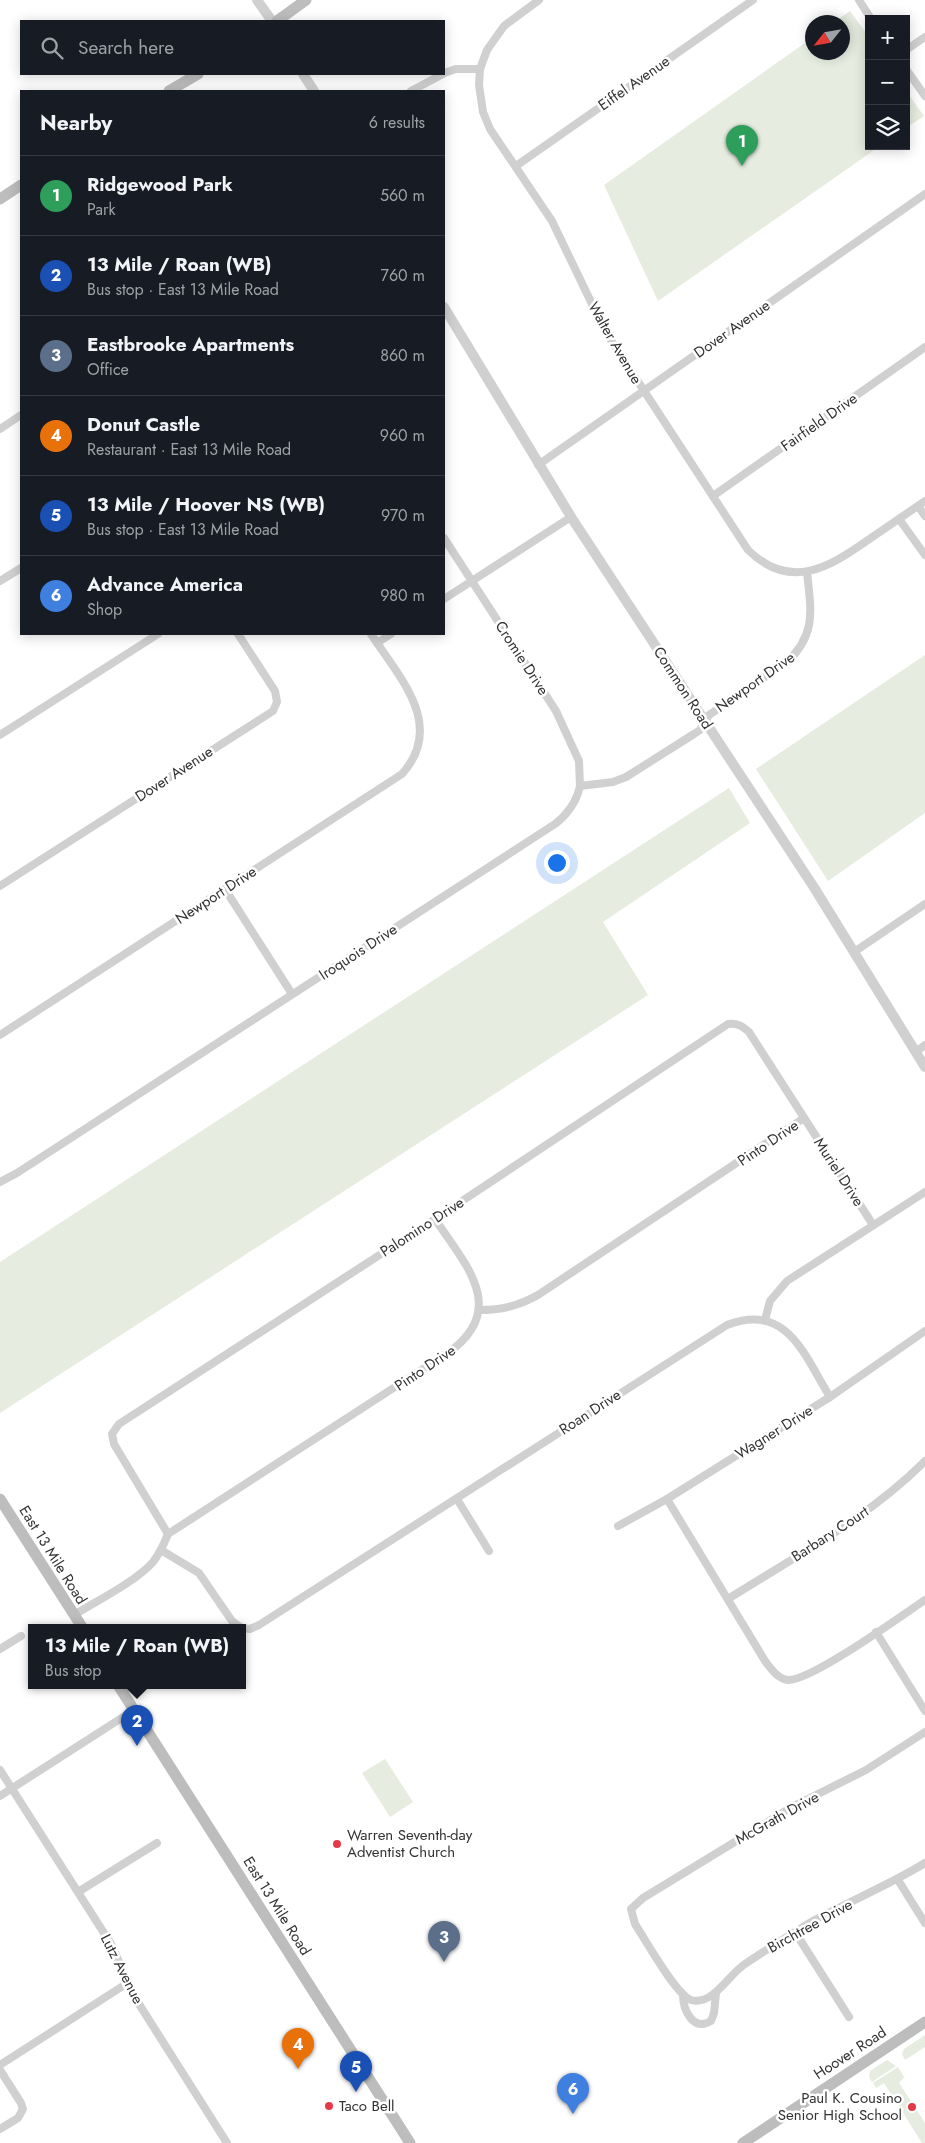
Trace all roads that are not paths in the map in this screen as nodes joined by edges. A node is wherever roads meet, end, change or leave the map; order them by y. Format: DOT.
graph roads {
  1 [pos="257,0"];
  2 [pos="306,0"];
  3 [pos="540,0"];
  4 [pos="753,0"];
  5 [pos="858,0"];
  6 [pos="869,15"];
  7 [pos="271,20"];
  8 [pos="278,20"];
  9 [pos="925,37"];
  10 [pos="910,47"];
  11 [pos="480,68"];
  12 [pos="445,72"];
  13 [pos="196,75"];
  14 [pos="304,75"];
  15 [pos="439,75"];
  16 [pos="910,75"];
  17 [pos="171,90"];
  18 [pos="313,90"];
  19 [pos="413,90"];
  20 [pos="925,96"];
  21 [pos="516,166"];
  22 [pos="20,186"];
  23 [pos="925,194"];
  24 [pos="0,199"];
  25 [pos="445,310"];
  26 [pos="925,347"];
  27 [pos="643,391"];
  28 [pos="20,416"];
  29 [pos="0,429"];
  30 [pos="538,465"];
  31 [pos="713,496"];
  32 [pos="922,503"];
  33 [pos="925,516"];
  34 [pos="571,517"];
  35 [pos="900,519"];
  36 [pos="445,540"];
  37 [pos="925,555"];
  38 [pos="20,569"];
  39 [pos="807,572"];
  40 [pos="0,581"];
  41 [pos="472,582"];
  42 [pos="445,599"];
  43 [pos="156,635"];
  44 [pos="239,635"];
  45 [pos="372,635"];
  46 [pos="389,635"];
  47 [pos="377,643"];
  48 [pos="705,721"];
  49 [pos="0,736"];
  50 [pos="580,786"];
  51 [pos="0,886"];
  52 [pos="225,889"];
  53 [pos="925,904"];
  54 [pos="854,952"];
  55 [pos="292,994"];
  56 [pos="735,1024"];
  57 [pos="0,1034"];
  58 [pos="925,1045"];
  59 [pos="916,1052"];
  60 [pos="925,1067"];
  61 [pos="804,1118"];
  62 [pos="0,1182"];
  63 [pos="925,1192"];
  64 [pos="435,1219"];
  65 [pos="874,1225"];
  66 [pos="479,1310"];
  67 [pos="765,1320"];
  68 [pos="925,1331"];
  69 [pos="830,1397"];
  70 [pos="925,1461"];
  71 [pos="457,1498"];
  72 [pos="667,1499"];
  73 [pos="1,1501"];
  74 [pos="618,1526"];
  75 [pos="168,1534"];
  76 [pos="161,1550"];
  77 [pos="489,1551"];
  78 [pos="728,1599"];
  79 [pos="925,1600"];
  80 [pos="74,1615"];
  81 [pos="80,1624"];
  82 [pos="236,1624"];
  83 [pos="246,1627"];
  84 [pos="876,1632"];
  85 [pos="21,1636"];
  86 [pos="0,1649"];
  87 [pos="121,1689"];
  88 [pos="134,1710"];
  89 [pos="925,1711"];
  90 [pos="925,1732"];
  91 [pos="0,1770"];
  92 [pos="12,1788"];
  93 [pos="0,1796"];
  94 [pos="157,1842"];
  95 [pos="925,1863"];
  96 [pos="898,1880"];
  97 [pos="78,1892"];
  98 [pos="925,1923"];
  99 [pos="796,1932"];
  100 [pos="126,1984"];
  101 [pos="716,1993"];
  102 [pos="683,1996"];
  103 [pos="848,2017"];
  104 [pos="925,2022"];
  105 [pos="0,2065"];
  106 [pos="0,2070"];
  107 [pos="0,2129"];
  108 [pos="227,2143"];
  109 [pos="410,2143"];
  110 [pos="743,2143"];
  1 -- 7 [label="street"];
  2 -- 8 [label="main road"];
  3 -- 11 [label="street"];
  4 -- 21 [label="street, Eiffel Avenue"];
  5 -- 6 [label="street"];
  9 -- 10 [label="street"];
  11 -- 12 [label="street"];
  11 -- 21 [label="street, Walter Avenue"];
  13 -- 17 [label="main road"];
  14 -- 18 [label="street"];
  15 -- 19 [label="street"];
  16 -- 20 [label="street"];
  21 -- 27 [label="street, Walter Avenue"];
  22 -- 24 [label="main road"];
  23 -- 27 [label="street, Dover Avenue"];
  25 -- 30 [label="street, Common Road"];
  26 -- 31 [label="street, Fairfield Drive"];
  27 -- 30 [label="street, Dover Avenue"];
  27 -- 31 [label="street, Walter Avenue"];
  28 -- 29 [label="street"];
  30 -- 34 [label="street, Common Road"];
  31 -- 39 [label="street, Walter Avenue"];
  32 -- 33 [label="street"];
  32 -- 35 [label="street"];
  34 -- 41 [label="street"];
  34 -- 48 [label="street, Common Road"];
  35 -- 37 [label="street"];
  35 -- 39 [label="street"];
  36 -- 41 [label="street, Cromie Drive"];
  38 -- 40 [label="street"];
  39 -- 48 [label="street, Newport Drive"];
  41 -- 42 [label="street"];
  41 -- 50 [label="street, Cromie Drive"];
  43 -- 49 [label="street"];
  44 -- 51 [label="street, Dover Avenue"];
  45 -- 47 [label="street"];
  46 -- 47 [label="street"];
  47 -- 52 [label="street, Newport Drive"];
  48 -- 50 [label="street"];
  48 -- 54 [label="street, Common Road"];
  50 -- 55 [label="street, Iroquois Drive"];
  52 -- 55 [label="street"];
  52 -- 57 [label="street, Newport Drive"];
  53 -- 54 [label="street"];
  54 -- 59 [label="street, Common Road"];
  55 -- 62 [label="street, Iroquois Drive"];
  56 -- 61 [label="street, Muriel Drive"];
  56 -- 64 [label="street, Palomino Drive"];
  58 -- 59 [label="street"];
  59 -- 60 [label="street, Common Road"];
  61 -- 65 [label="street, Muriel Drive"];
  61 -- 66 [label="street, Pinto Drive"];
  63 -- 65 [label="street"];
  64 -- 66 [label="street"];
  64 -- 75 [label="street, Palomino Drive"];
  65 -- 67 [label="street"];
  66 -- 75 [label="street, Pinto Drive"];
  67 -- 69 [label="street"];
  67 -- 71 [label="street, Roan Drive"];
  68 -- 69 [label="street, Wagner Drive"];
  69 -- 72 [label="street, Wagner Drive"];
  70 -- 78 [label="street, Barbary Court"];
  71 -- 77 [label="street"];
  71 -- 83 [label="street, Roan Drive"];
  72 -- 74 [label="street, Wagner Drive"];
  72 -- 78 [label="street"];
  73 -- 80 [label="main road, East 13 Mile Road"];
  75 -- 76 [label="street"];
  76 -- 80 [label="street"];
  76 -- 82 [label="street"];
  78 -- 84 [label="street"];
  79 -- 84 [label="street"];
  80 -- 81 [label="main road, East 13 Mile Road"];
  84 -- 89 [label="street"];
  85 -- 86 [label="street"];
  87 -- 88 [label="main road, East 13 Mile Road"];
  88 -- 92 [label="street"];
  88 -- 109 [label="main road, East 13 Mile Road"];
  90 -- 102 [label="street, McGrath Drive"];
  91 -- 92 [label="street, Lutz Avenue"];
  92 -- 93 [label="street"];
  92 -- 97 [label="street, Lutz Avenue"];
  94 -- 97 [label="street"];
  95 -- 96 [label="street, Birchtree Drive"];
  96 -- 98 [label="street"];
  96 -- 99 [label="street, Birchtree Drive"];
  97 -- 100 [label="street, Lutz Avenue"];
  99 -- 101 [label="street, Birchtree Drive"];
  99 -- 103 [label="street"];
  100 -- 105 [label="street"];
  100 -- 108 [label="street, Lutz Avenue"];
  101 -- 102 [label="street, Birchtree Drive"];
  101 -- 102 [label="street"];
  104 -- 110 [label="main road, Hoover Road"];
  106 -- 107 [label="street"];
}
